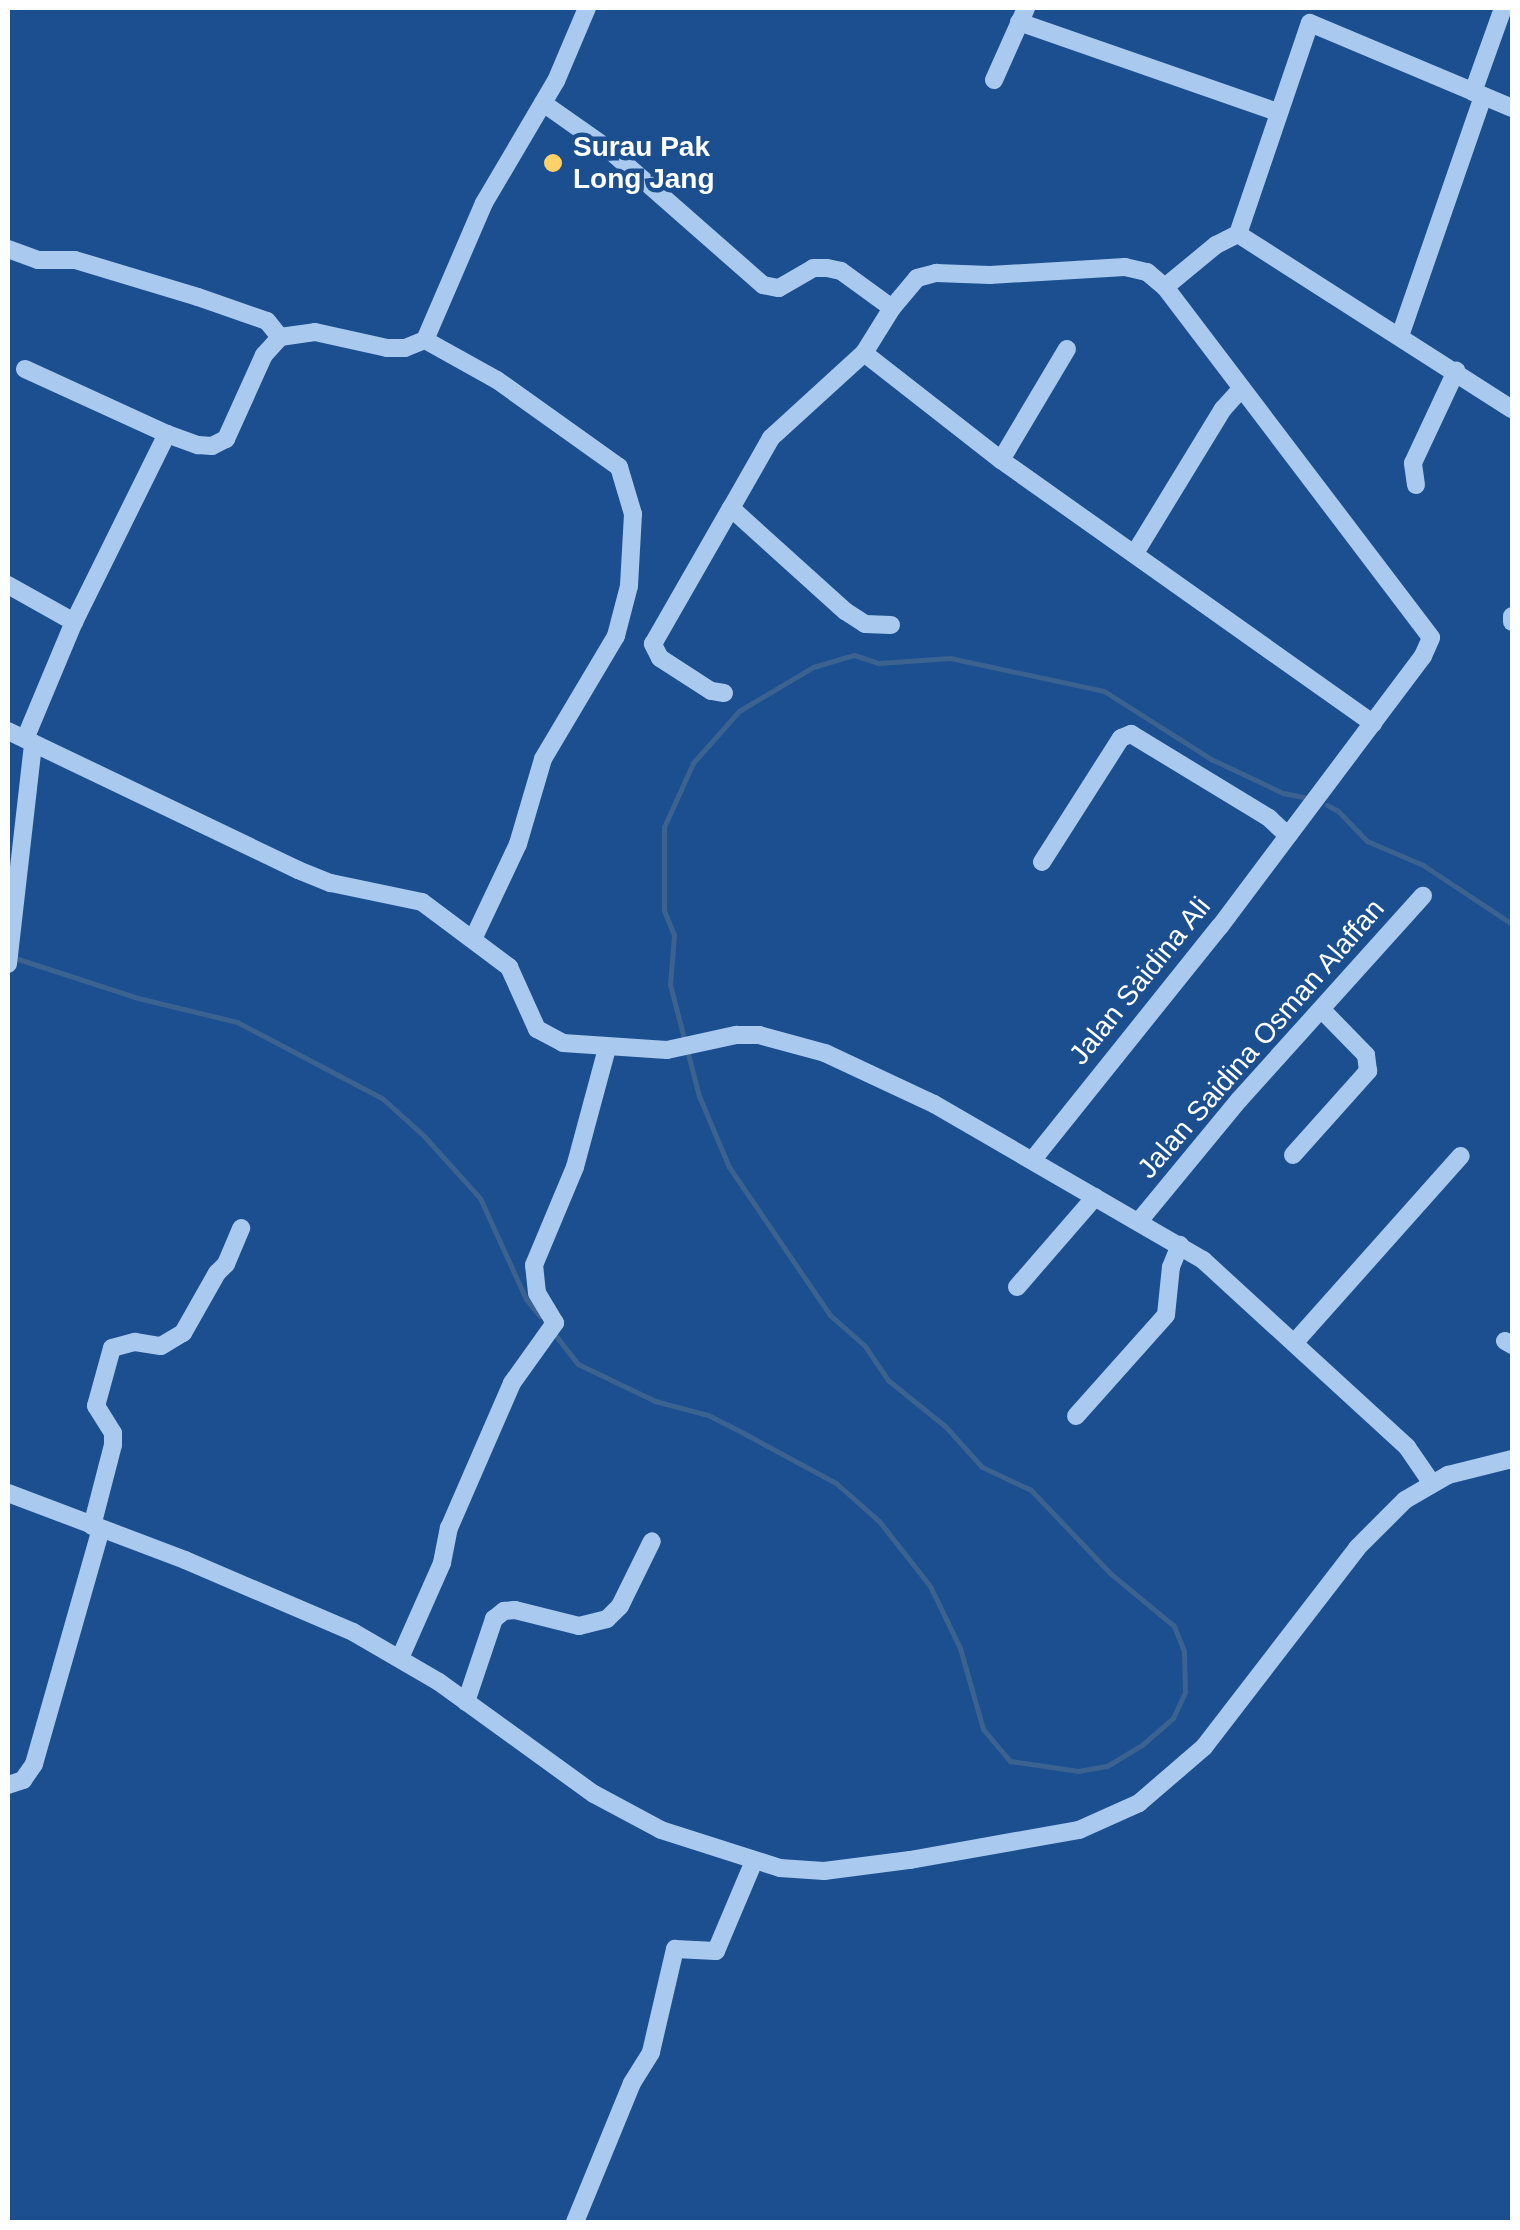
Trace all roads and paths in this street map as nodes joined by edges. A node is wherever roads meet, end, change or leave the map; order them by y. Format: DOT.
graph roads {
  1 [pos="587,8"];
  2 [pos="1502,8"];
  3 [pos="1022,15"];
  4 [pos="994,80"];
  5 [pos="1478,94"];
  6 [pos="543,103"];
  7 [pos="1512,108"];
  8 [pos="1278,112"];
  9 [pos="1238,234"];
  10 [pos="8,249"];
  11 [pos="1165,286"];
  12 [pos="892,308"];
  13 [pos="1400,336"];
  14 [pos="280,337"];
  15 [pos="425,340"];
  16 [pos="1067,349"];
  17 [pos="864,353"];
  18 [pos="25,369"];
  19 [pos="1456,371"];
  20 [pos="1242,388"];
  21 [pos="1512,409"];
  22 [pos="167,434"];
  23 [pos="1001,460"];
  24 [pos="1416,485"];
  25 [pos="731,508"];
  26 [pos="1135,553"];
  27 [pos="8,584"];
  28 [pos="74,622"];
  29 [pos="892,625"];
  30 [pos="724,694"];
  31 [pos="1373,723"];
  32 [pos="8,731"];
  33 [pos="29,741"];
  34 [pos="1288,836"];
  35 [pos="1042,862"];
  36 [pos="1423,896"];
  37 [pos="474,937"];
  38 [pos="8,964"];
  39 [pos="1323,1011"];
  40 [pos="607,1048"];
  41 [pos="1293,1155"];
  42 [pos="1461,1156"];
  43 [pos="1033,1159"];
  44 [pos="1095,1196"];
  45 [pos="1140,1220"];
  46 [pos="241,1228"];
  47 [pos="1180,1245"];
  48 [pos="1018,1287"];
  49 [pos="1295,1342"];
  50 [pos="1076,1416"];
  51 [pos="1512,1459"];
  52 [pos="1431,1482"];
  53 [pos="8,1494"];
  54 [pos="97,1528"];
  55 [pos="652,1540"];
  56 [pos="400,1658"];
  57 [pos="466,1702"];
  58 [pos="8,1785"];
  59 [pos="754,1861"];
  60 [pos="575,2222"];
  1 -- 6 [label="street"];
  2 -- 5 [label="street"];
  3 -- 4 [label="street"];
  3 -- 8 [label="street"];
  5 -- 7 [label="street"];
  5 -- 8 [label="street"];
  5 -- 13 [label="street"];
  6 -- 12 [label="street"];
  6 -- 15 [label="street"];
  8 -- 9 [label="street"];
  9 -- 11 [label="street"];
  9 -- 13 [label="street"];
  10 -- 14 [label="street"];
  11 -- 12 [label="street"];
  11 -- 20 [label="street"];
  12 -- 17 [label="street"];
  13 -- 19 [label="street"];
  14 -- 15 [label="street"];
  14 -- 22 [label="street"];
  15 -- 37 [label="street"];
  16 -- 23 [label="street"];
  17 -- 23 [label="street"];
  17 -- 25 [label="street"];
  18 -- 22 [label="street"];
  19 -- 21 [label="street"];
  19 -- 24 [label="street"];
  20 -- 26 [label="street"];
  20 -- 31 [label="street, Jalan Saidina Ali"];
  22 -- 28 [label="street"];
  23 -- 26 [label="street"];
  25 -- 29 [label="street"];
  25 -- 30 [label="street"];
  26 -- 31 [label="street"];
  27 -- 28 [label="street"];
  28 -- 33 [label="street"];
  31 -- 34 [label="street, Jalan Saidina Ali"];
  32 -- 33 [label="street"];
  33 -- 37 [label="street"];
  33 -- 38 [label="street"];
  34 -- 35 [label="street"];
  34 -- 43 [label="street, Jalan Saidina Ali"];
  36 -- 39 [label="street, Jalan Saidina Osman Alaffan"];
  37 -- 40 [label="street"];
  39 -- 41 [label="street"];
  39 -- 45 [label="street, Jalan Saidina Osman Alaffan"];
  40 -- 43 [label="street"];
  40 -- 56 [label="street"];
  42 -- 49 [label="street"];
  43 -- 44 [label="street"];
  44 -- 45 [label="street"];
  44 -- 48 [label="street"];
  45 -- 47 [label="street"];
  46 -- 54 [label="street"];
  47 -- 49 [label="street"];
  47 -- 50 [label="street"];
  49 -- 52 [label="street"];
  51 -- 52 [label="street"];
  52 -- 59 [label="street"];
  53 -- 54 [label="street"];
  54 -- 56 [label="street"];
  54 -- 58 [label="street"];
  55 -- 57 [label="street"];
  56 -- 57 [label="street"];
  57 -- 59 [label="street"];
  59 -- 60 [label="street"];
}
